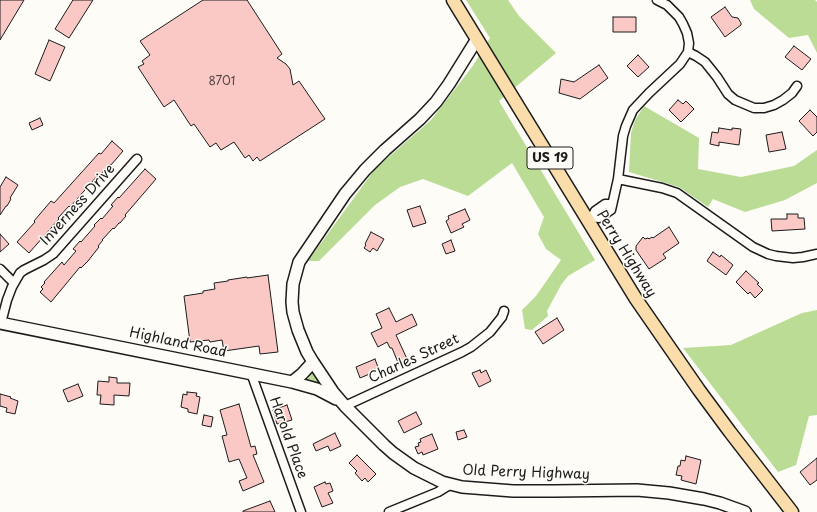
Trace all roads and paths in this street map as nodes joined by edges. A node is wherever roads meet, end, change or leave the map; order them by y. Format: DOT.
graph roads {
  1 [pos="453,0"];
  2 [pos="657,0"];
  3 [pos="477,39"];
  4 [pos="688,52"];
  5 [pos="797,86"];
  6 [pos="136,159"];
  7 [pos="618,179"];
  8 [pos="590,219"];
  9 [pos="817,254"];
  10 [pos="0,269"];
  11 [pos="14,283"];
  12 [pos="504,311"];
  13 [pos="1,323"];
  14 [pos="313,362"];
  15 [pos="251,373"];
  16 [pos="292,382"];
  17 [pos="345,406"];
  18 [pos="447,483"];
  19 [pos="301,512"];
  20 [pos="389,512"];
  21 [pos="745,512"];
  22 [pos="792,512"];
  1 -- 3 [label="main road, Perry Highway / US 19"];
  2 -- 4 [label="street"];
  3 -- 8 [label="main road, Perry Highway / US 19"];
  3 -- 14 [label="street, Old Perry Highway"];
  4 -- 5 [label="street"];
  4 -- 7 [label="street"];
  6 -- 11 [label="street, Inverness Drive"];
  7 -- 8 [label="street"];
  7 -- 9 [label="street"];
  8 -- 22 [label="main road, Perry Highway / US 19"];
  10 -- 11 [label="street"];
  11 -- 13 [label="street, Inverness Drive"];
  12 -- 17 [label="street, Charles Street"];
  13 -- 15 [label="street, Highland Road"];
  14 -- 16 [label="street"];
  14 -- 17 [label="street, Old Perry Highway"];
  15 -- 16 [label="street, Highland Road"];
  15 -- 19 [label="street, Harold Place"];
  16 -- 17 [label="street, Highland Road"];
  17 -- 18 [label="street, Old Perry Highway"];
  18 -- 20 [label="street"];
  18 -- 21 [label="street, Old Perry Highway"];
}
